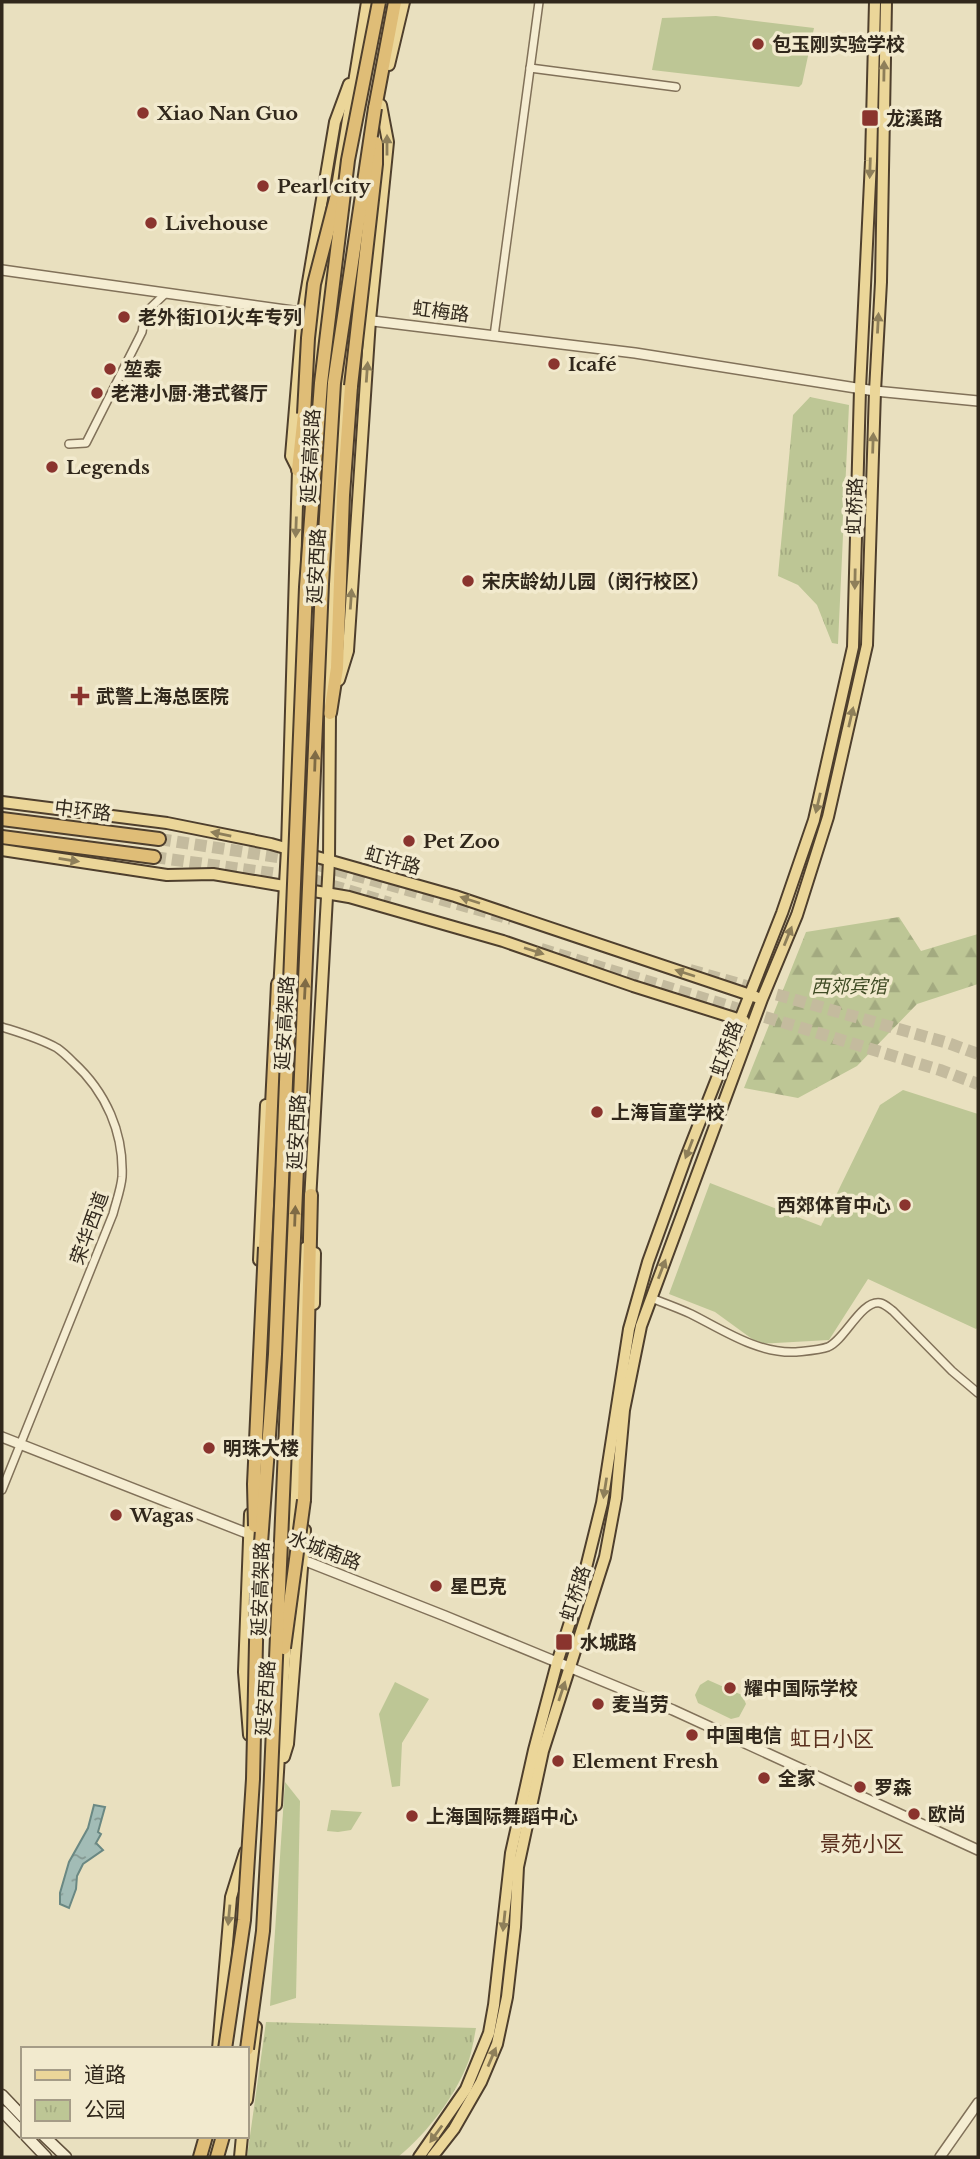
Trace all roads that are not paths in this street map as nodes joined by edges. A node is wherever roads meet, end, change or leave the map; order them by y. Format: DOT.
graph roads {
  1 [pos="367,2"];
  2 [pos="379,2"];
  3 [pos="395,2"];
  4 [pos="404,2"];
  5 [pos="540,2"];
  6 [pos="875,2"];
  7 [pos="886,2"];
  8 [pos="357,62"];
  9 [pos="530,68"];
  10 [pos="676,87"];
  11 [pos="378,106"];
  12 [pos="348,160"];
  13 [pos="2,270"];
  14 [pos="166,293"];
  15 [pos="303,312"];
  16 [pos="319,314"];
  17 [pos="346,317"];
  18 [pos="370,320"];
  19 [pos="302,331"];
  20 [pos="494,336"];
  21 [pos="860,389"];
  22 [pos="875,391"];
  23 [pos="978,401"];
  24 [pos="69,444"];
  25 [pos="298,470"];
  26 [pos="330,713"];
  27 [pos="2,802"];
  28 [pos="2,819"];
  29 [pos="2,837"];
  30 [pos="159,839"];
  31 [pos="287,849"];
  32 [pos="2,850"];
  33 [pos="154,857"];
  34 [pos="329,861"];
  35 [pos="284,885"];
  36 [pos="327,893"];
  37 [pos="278,984"];
  38 [pos="750,995"];
  39 [pos="762,999"];
  40 [pos="740,1020"];
  41 [pos="754,1024"];
  42 [pos="2,1027"];
  43 [pos="310,1195"];
  44 [pos="651,1298"];
  45 [pos="978,1393"];
  46 [pos="2,1437"];
  47 [pos="20,1445"];
  48 [pos="2,1490"];
  49 [pos="248,1534"];
  50 [pos="263,1544"];
  51 [pos="291,1556"];
  52 [pos="304,1561"];
  53 [pos="257,1597"];
  54 [pos="557,1663"];
  55 [pos="570,1668"];
  56 [pos="274,1725"];
  57 [pos="252,1766"];
  58 [pos="277,1790"];
  59 [pos="976,1846"];
  60 [pos="246,1849"];
  61 [pos="241,1925"];
  62 [pos="266,1926"];
  63 [pos="218,2047"];
  64 [pos="227,2047"];
  65 [pos="227,2047"];
  66 [pos="247,2047"];
  67 [pos="248,2092"];
  68 [pos="2,2095"];
  69 [pos="978,2103"];
  70 [pos="2,2111"];
  71 [pos="21,2115"];
  72 [pos="21,2131"];
  73 [pos="28,2138"];
  74 [pos="46,2138"];
  75 [pos="207,2138"];
  76 [pos="208,2138"];
  77 [pos="220,2138"];
  78 [pos="242,2138"];
  79 [pos="46,2157"];
  80 [pos="66,2157"];
  81 [pos="200,2157"];
  82 [pos="206,2157"];
  83 [pos="216,2157"];
  84 [pos="240,2157"];
  85 [pos="419,2157"];
  86 [pos="432,2157"];
  87 [pos="940,2157"];
  1 -- 8 [label="main road, 延安西路"];
  2 -- 12 [label="highway, 延安高架路, bridge"];
  3 -- 11 [label="highway, 延安高架路"];
  4 -- 11 [label="main road, 延安西路"];
  5 -- 9 [label="street"];
  6 -- 21 [label="main road, 虹桥路, one-way"];
  22 -- 7 [label="main road, 虹桥路, one-way"];
  8 -- 15 [label="main road"];
  8 -- 16 [label="main road, 延安西路"];
  9 -- 10 [label="street"];
  9 -- 20 [label="street"];
  11 -- 17 [label="main road, 延安西路"];
  18 -- 11 [label="main road, one-way"];
  11 -- 26 [label="highway, bridge"];
  56 -- 11 [label="highway, 延安高架路, one-way, bridge"];
  12 -- 25 [label="highway, bridge"];
  12 -- 53 [label="highway, 延安高架路, bridge"];
  13 -- 14 [label="street, 虹梅路"];
  14 -- 15 [label="street, 虹梅路"];
  14 -- 24 [label="street"];
  15 -- 16 [label="street, 虹梅路"];
  15 -- 19 [label="main road"];
  16 -- 17 [label="street, 虹梅路"];
  16 -- 19 [label="main road"];
  16 -- 25 [label="main road, 延安西路"];
  17 -- 18 [label="street, 虹梅路"];
  17 -- 26 [label="main road, 延安西路"];
  18 -- 20 [label="street, 虹梅路"];
  26 -- 18 [label="main road, one-way"];
  19 -- 25 [label="main road"];
  20 -- 21 [label="street, 虹梅路"];
  21 -- 22 [label="street, 虹梅路"];
  21 -- 38 [label="main road, 虹桥路, one-way"];
  22 -- 23 [label="street"];
  39 -- 22 [label="main road, 虹桥路, one-way"];
  25 -- 31 [label="main road, 延安西路, one-way"];
  26 -- 34 [label="main road, 延安西路"];
  31 -- 27 [label="main road, 虹许路, one-way"];
  28 -- 30 [label="highway, 中环路"];
  29 -- 33 [label="highway, 中环路"];
  31 -- 34 [label="main road, 虹许路"];
  31 -- 35 [label="main road, 延安西路"];
  32 -- 35 [label="main road, one-way"];
  34 -- 36 [label="main road, 延安西路"];
  38 -- 34 [label="main road, 虹许路, one-way"];
  35 -- 36 [label="main road"];
  35 -- 37 [label="main road, 延安西路"];
  36 -- 40 [label="main road, one-way"];
  36 -- 43 [label="main road, 延安西路"];
  37 -- 49 [label="main road"];
  37 -- 50 [label="main road, 延安西路"];
  37 -- 53 [label="highway, bridge"];
  38 -- 39 [label="main road, 虹许路"];
  38 -- 40 [label="main road, 虹桥路"];
  39 -- 41 [label="main road, 虹桥路"];
  40 -- 41 [label="main road"];
  40 -- 54 [label="main road, 虹桥路, one-way"];
  44 -- 41 [label="main road, 虹桥路, one-way"];
  42 -- 47 [label="street, 荣华西道"];
  43 -- 51 [label="main road, 延安西路"];
  43 -- 52 [label="main road"];
  43 -- 56 [label="highway, bridge"];
  44 -- 45 [label="street"];
  44 -- 55 [label="main road, 虹桥路"];
  46 -- 47 [label="street, 水城南路"];
  47 -- 48 [label="street, 荣华西道"];
  47 -- 49 [label="street, 水城南路"];
  49 -- 50 [label="street, 水城南路"];
  49 -- 57 [label="main road"];
  50 -- 51 [label="street, 水城南路"];
  50 -- 57 [label="main road, 延安西路"];
  51 -- 52 [label="street, 水城南路"];
  51 -- 58 [label="main road, 延安西路"];
  52 -- 54 [label="street, 水城南路"];
  52 -- 58 [label="main road"];
  53 -- 64 [label="highway, 延安高架路, bridge"];
  54 -- 55 [label="street"];
  54 -- 85 [label="main road, 虹桥路, one-way"];
  55 -- 59 [label="street"];
  86 -- 55 [label="main road, 虹桥路, one-way"];
  56 -- 66 [label="highway, 延安高架路, bridge"];
  57 -- 60 [label="main road, 延安西路"];
  58 -- 62 [label="main road, 延安西路"];
  60 -- 61 [label="main road, 延安西路"];
  60 -- 63 [label="main road, 延安西路, one-way"];
  61 -- 62 [label="main road"];
  61 -- 65 [label="main road, 延安西路"];
  62 -- 67 [label="main road, 延安西路"];
  68 -- 71 [label="main road"];
  69 -- 87 [label="street"];
  70 -- 72 [label="main road"];
  73 -- 79 [label="main road"];
  74 -- 80 [label="main road"];
  75 -- 81 [label="highway"];
  76 -- 82 [label="main road"];
  77 -- 83 [label="highway"];
  78 -- 84 [label="main road"];
}
